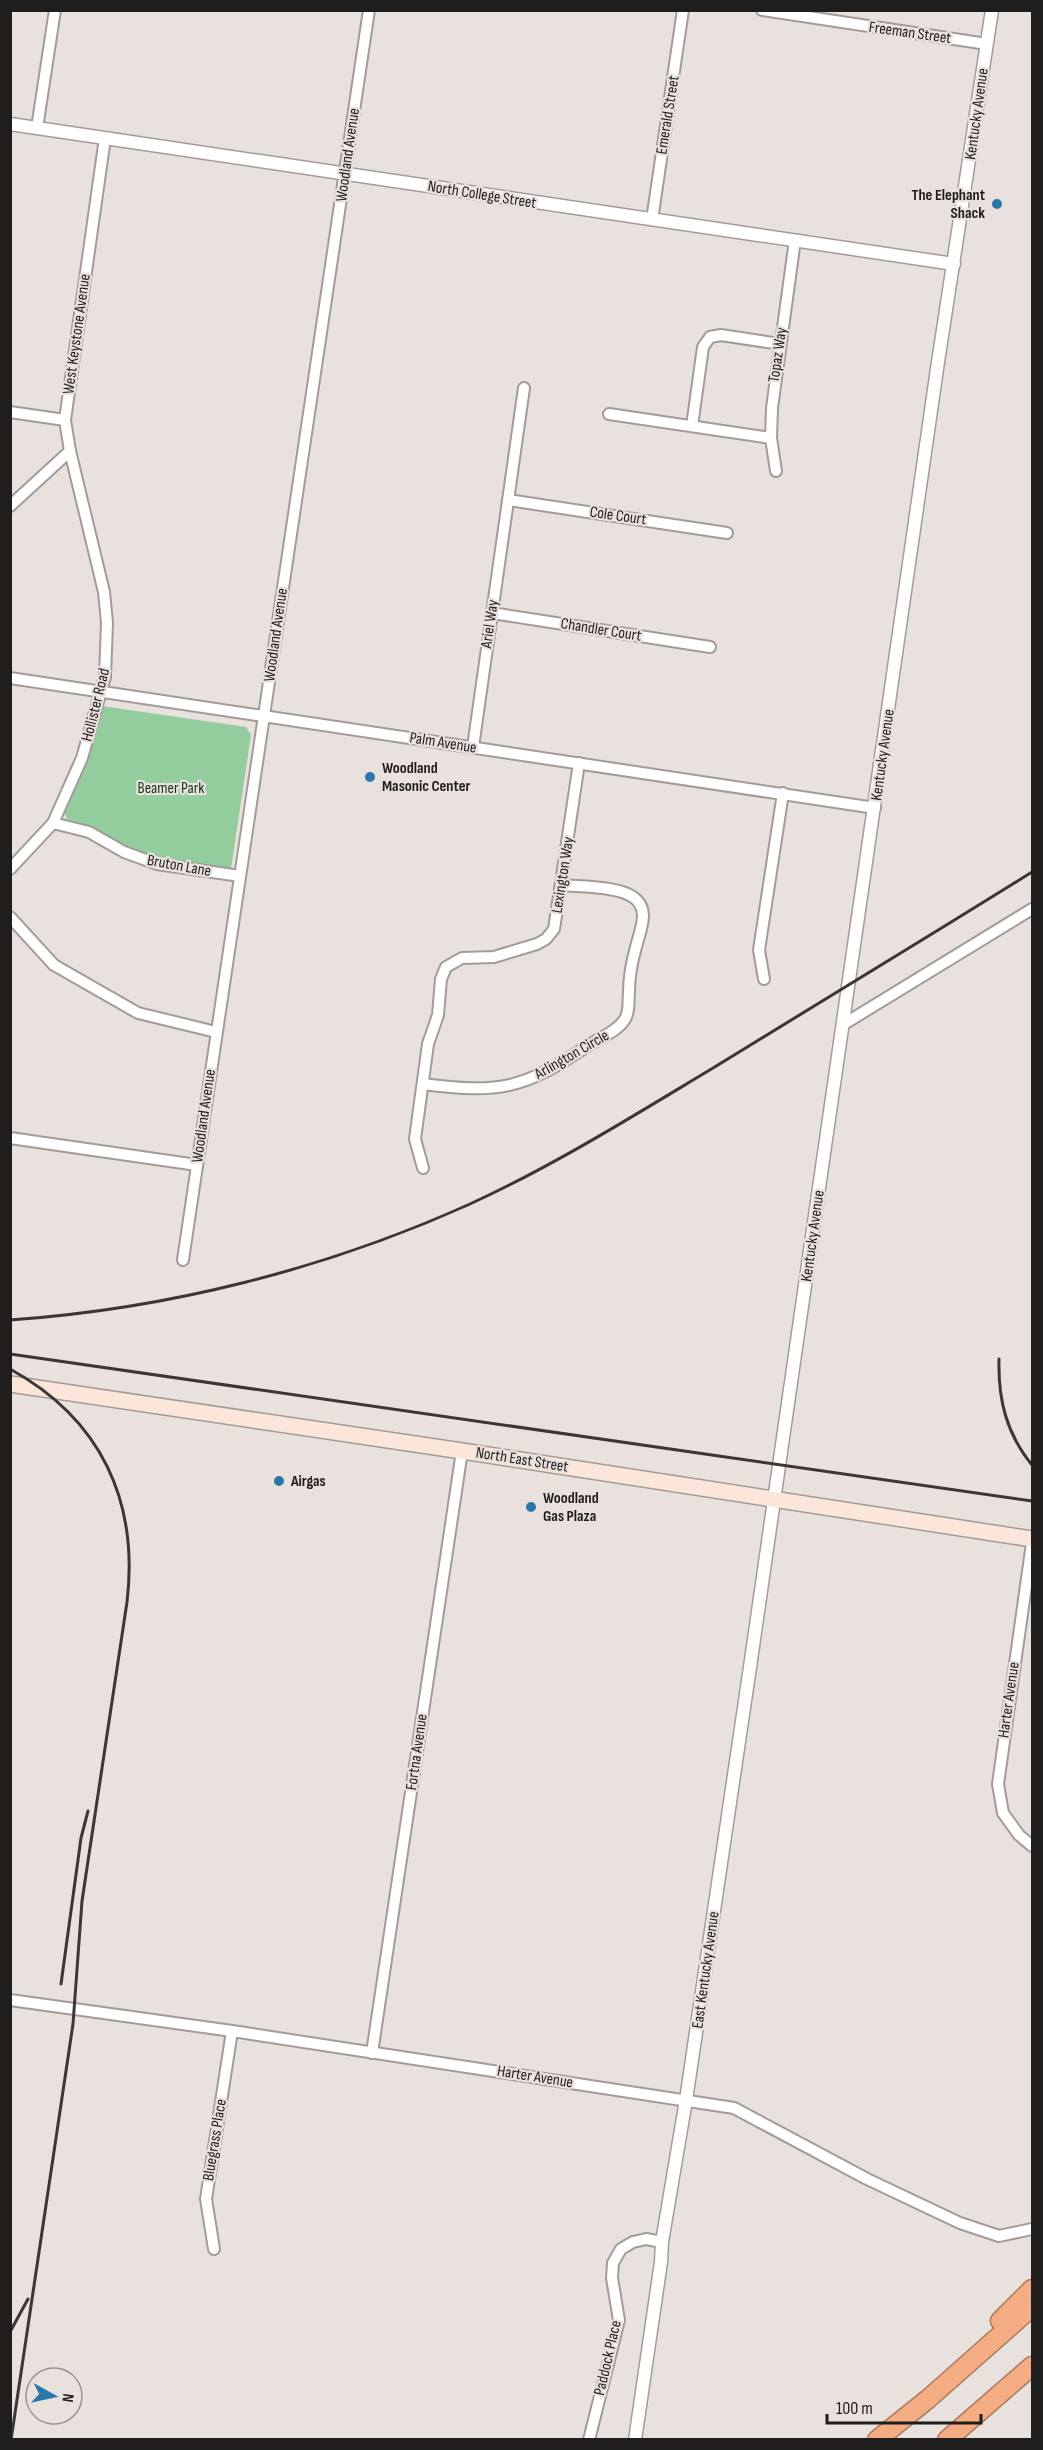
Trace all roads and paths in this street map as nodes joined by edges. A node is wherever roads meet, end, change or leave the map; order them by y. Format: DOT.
graph roads {
  1 [pos="55,10"];
  2 [pos="369,10"];
  3 [pos="683,10"];
  4 [pos="762,10"];
  5 [pos="992,10"];
  6 [pos="987,44"];
  7 [pos="10,124"];
  8 [pos="37,128"];
  9 [pos="105,138"];
  10 [pos="344,174"];
  11 [pos="652,220"];
  12 [pos="795,240"];
  13 [pos="954,264"];
  14 [pos="780,344"];
  15 [pos="524,388"];
  16 [pos="10,412"];
  17 [pos="609,414"];
  18 [pos="65,420"];
  19 [pos="692,426"];
  20 [pos="771,438"];
  21 [pos="70,451"];
  22 [pos="776,471"];
  23 [pos="508,500"];
  24 [pos="10,506"];
  25 [pos="727,533"];
  26 [pos="492,614"];
  27 [pos="711,646"];
  28 [pos="10,678"];
  29 [pos="101,692"];
  30 [pos="264,715"];
  31 [pos="473,747"];
  32 [pos="579,763"];
  33 [pos="783,794"];
  34 [pos="875,808"];
  35 [pos="53,823"];
  36 [pos="10,869"];
  37 [pos="240,876"];
  38 [pos="561,885"];
  39 [pos="1032,909"];
  40 [pos="10,917"];
  41 [pos="764,980"];
  42 [pos="844,1024"];
  43 [pos="216,1032"];
  44 [pos="423,1084"];
  45 [pos="10,1137"];
  46 [pos="196,1166"];
  47 [pos="423,1168"];
  48 [pos="183,1260"];
  49 [pos="10,1384"];
  50 [pos="462,1451"];
  51 [pos="775,1499"];
  52 [pos="1032,1539"];
  53 [pos="1032,1544"];
  54 [pos="1032,1846"];
  55 [pos="10,2000"];
  56 [pos="232,2031"];
  57 [pos="372,2052"];
  58 [pos="686,2100"];
  59 [pos="1032,2229"];
  60 [pos="662,2242"];
  61 [pos="214,2249"];
  62 [pos="1032,2289"];
  63 [pos="1032,2307"];
  64 [pos="1032,2366"];
  65 [pos="1032,2382"];
  66 [pos="928,2399"];
  67 [pos="589,2439"];
  68 [pos="634,2439"];
  69 [pos="877,2439"];
  70 [pos="947,2439"];
  71 [pos="961,2439"];
  1 -- 8 [label="street"];
  2 -- 10 [label="street, Woodland Avenue"];
  3 -- 11 [label="street, Emerald Street"];
  4 -- 6 [label="street, Freeman Street"];
  5 -- 6 [label="street, Kentucky Avenue"];
  6 -- 13 [label="street, Kentucky Avenue"];
  7 -- 8 [label="street, North College Street"];
  8 -- 9 [label="street, North College Street"];
  9 -- 10 [label="street, North College Street"];
  9 -- 18 [label="street, West Keystone Avenue"];
  10 -- 11 [label="street, North College Street"];
  10 -- 30 [label="street, Woodland Avenue"];
  11 -- 12 [label="street, North College Street"];
  12 -- 13 [label="street, North College Street"];
  12 -- 14 [label="street, Topaz Way"];
  13 -- 34 [label="street, Kentucky Avenue"];
  14 -- 19 [label="street"];
  14 -- 20 [label="street, Topaz Way"];
  15 -- 23 [label="street, Ariel Way"];
  16 -- 18 [label="street"];
  17 -- 19 [label="street"];
  18 -- 21 [label="street, West Keystone Avenue"];
  19 -- 20 [label="street"];
  20 -- 22 [label="street, Topaz Way"];
  21 -- 24 [label="street"];
  21 -- 29 [label="street, Hollister Road"];
  23 -- 25 [label="street, Cole Court"];
  23 -- 26 [label="street, Ariel Way"];
  26 -- 27 [label="street, Chandler Court"];
  26 -- 31 [label="street, Ariel Way"];
  28 -- 29 [label="street, Palm Avenue"];
  29 -- 30 [label="street, Palm Avenue"];
  29 -- 35 [label="street, Hollister Road"];
  30 -- 31 [label="street, Palm Avenue"];
  30 -- 37 [label="street, Woodland Avenue"];
  31 -- 32 [label="street, Palm Avenue"];
  32 -- 33 [label="street, Palm Avenue"];
  32 -- 38 [label="street, Lexington Way"];
  33 -- 34 [label="street, Palm Avenue"];
  33 -- 41 [label="street"];
  34 -- 42 [label="street, Kentucky Avenue"];
  35 -- 36 [label="street, Hollister Road"];
  35 -- 37 [label="street, Bruton Lane"];
  37 -- 43 [label="street, Woodland Avenue"];
  38 -- 44 [label="street, Lexington Way"];
  38 -- 44 [label="street, Arlington Circle"];
  39 -- 42 [label="street"];
  40 -- 43 [label="street"];
  42 -- 51 [label="street, Kentucky Avenue"];
  43 -- 46 [label="street, Woodland Avenue"];
  44 -- 47 [label="street, Lexington Way"];
  45 -- 46 [label="street"];
  46 -- 48 [label="street, Woodland Avenue"];
  49 -- 50 [label="main road, North East Street"];
  50 -- 51 [label="main road, North East Street"];
  50 -- 57 [label="street, Fortna Avenue"];
  51 -- 52 [label="main road, North East Street"];
  51 -- 58 [label="street, East Kentucky Avenue"];
  53 -- 54 [label="street, Harter Avenue"];
  55 -- 56 [label="street, Harter Avenue"];
  56 -- 57 [label="street, Harter Avenue"];
  56 -- 61 [label="street, Bluegrass Place"];
  57 -- 58 [label="street, Harter Avenue"];
  58 -- 59 [label="street, Harter Avenue"];
  58 -- 60 [label="street, East Kentucky Avenue"];
  60 -- 67 [label="street, Paddock Place"];
  60 -- 68 [label="street, East Kentucky Avenue"];
  62 -- 66 [label="highway"];
  63 -- 66 [label="highway"];
  64 -- 70 [label="highway"];
  65 -- 71 [label="highway"];
  66 -- 69 [label="highway"];
}
